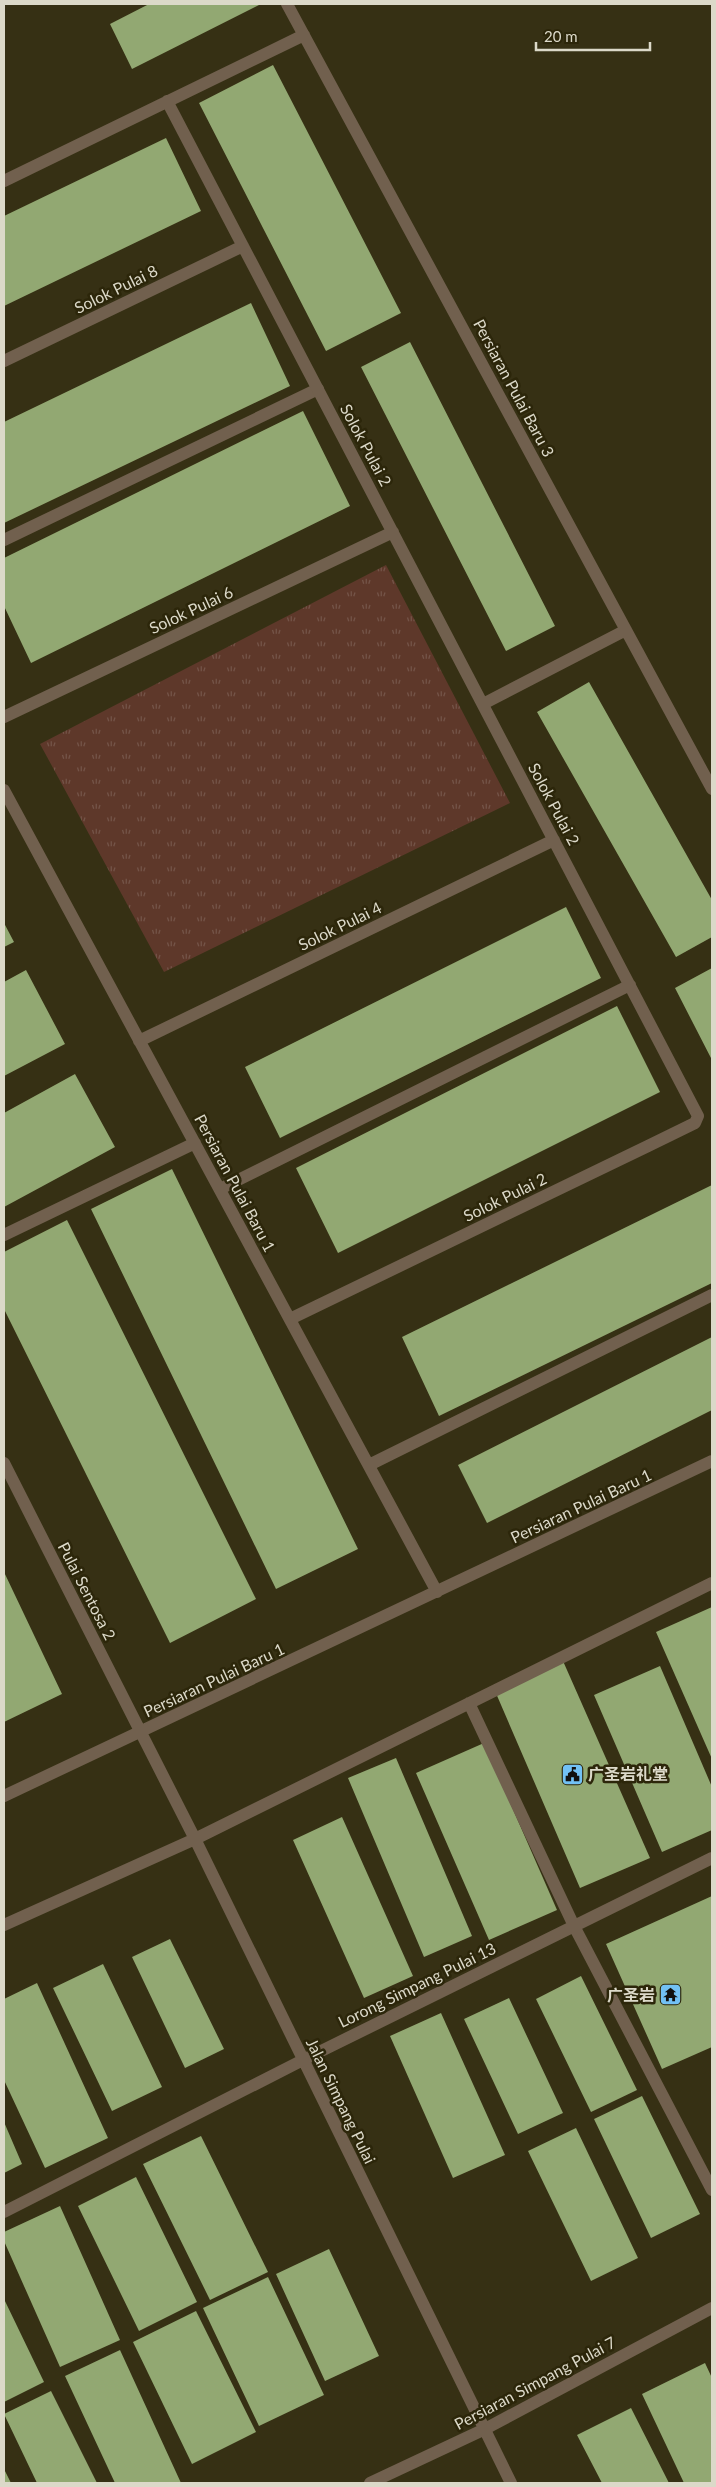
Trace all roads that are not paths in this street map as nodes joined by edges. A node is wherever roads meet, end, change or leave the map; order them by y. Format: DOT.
graph roads {
  1 [pos="287,4"];
  2 [pos="304,35"];
  3 [pos="167,101"];
  4 [pos="4,181"];
  5 [pos="243,246"];
  6 [pos="4,361"];
  7 [pos="318,390"];
  8 [pos="393,532"];
  9 [pos="4,540"];
  10 [pos="626,630"];
  11 [pos="483,704"];
  12 [pos="4,717"];
  13 [pos="712,788"];
  14 [pos="4,790"];
  15 [pos="554,840"];
  16 [pos="630,985"];
  17 [pos="140,1041"];
  18 [pos="195,1143"];
  19 [pos="220,1190"];
  20 [pos="4,1235"];
  21 [pos="712,1295"];
  22 [pos="290,1319"];
  23 [pos="712,1461"];
  24 [pos="4,1464"];
  25 [pos="369,1465"];
  26 [pos="712,1583"];
  27 [pos="437,1592"];
  28 [pos="469,1703"];
  29 [pos="140,1733"];
  30 [pos="4,1796"];
  31 [pos="195,1839"];
  32 [pos="712,1858"];
  33 [pos="4,1925"];
  34 [pos="574,1926"];
  35 [pos="303,2060"];
  36 [pos="712,2190"];
  37 [pos="4,2212"];
  38 [pos="712,2308"];
  39 [pos="485,2430"];
  40 [pos="370,2483"];
  41 [pos="511,2483"];
  1 -- 2 [label="street, Persiaran Pulai Baru 3"];
  2 -- 3 [label="street"];
  2 -- 10 [label="street, Persiaran Pulai Baru 3"];
  3 -- 4 [label="street"];
  3 -- 5 [label="street, Solok Pulai 2"];
  5 -- 6 [label="street, Solok Pulai 8"];
  5 -- 7 [label="street, Solok Pulai 2"];
  7 -- 8 [label="street, Solok Pulai 2"];
  7 -- 9 [label="street"];
  8 -- 11 [label="street, Solok Pulai 2"];
  8 -- 12 [label="street, Solok Pulai 6"];
  10 -- 11 [label="street"];
  10 -- 13 [label="street, Persiaran Pulai Baru 3"];
  11 -- 15 [label="street, Solok Pulai 2"];
  14 -- 17 [label="street, Persiaran Pulai Baru 1"];
  15 -- 16 [label="street, Solok Pulai 2"];
  15 -- 17 [label="street, Solok Pulai 4"];
  16 -- 19 [label="street"];
  16 -- 22 [label="street, Solok Pulai 2"];
  17 -- 18 [label="street, Persiaran Pulai Baru 1"];
  18 -- 19 [label="street, Persiaran Pulai Baru 1"];
  18 -- 20 [label="street"];
  19 -- 22 [label="street, Persiaran Pulai Baru 1"];
  21 -- 25 [label="street"];
  22 -- 25 [label="street, Persiaran Pulai Baru 1"];
  23 -- 27 [label="street, Persiaran Pulai Baru 1"];
  24 -- 29 [label="street, Pulai Sentosa 2"];
  25 -- 27 [label="street, Persiaran Pulai Baru 1"];
  26 -- 28 [label="street"];
  27 -- 29 [label="street, Persiaran Pulai Baru 1"];
  28 -- 31 [label="street"];
  28 -- 34 [label="street"];
  29 -- 30 [label="street, Persiaran Pulai Baru 1"];
  29 -- 31 [label="street, Jalan Simpang Pulai"];
  31 -- 33 [label="street"];
  31 -- 35 [label="street, Jalan Simpang Pulai"];
  32 -- 34 [label="street, Lorong Simpang Pulai 13"];
  34 -- 35 [label="street, Lorong Simpang Pulai 13"];
  34 -- 36 [label="street"];
  35 -- 37 [label="street, Lorong Simpang Pulai 13"];
  35 -- 39 [label="street, Jalan Simpang Pulai"];
  38 -- 39 [label="street, Persiaran Simpang Pulai 7"];
  39 -- 40 [label="street, Persiaran Simpang Pulai 7"];
  39 -- 41 [label="street, Jalan Simpang Pulai"];
}
